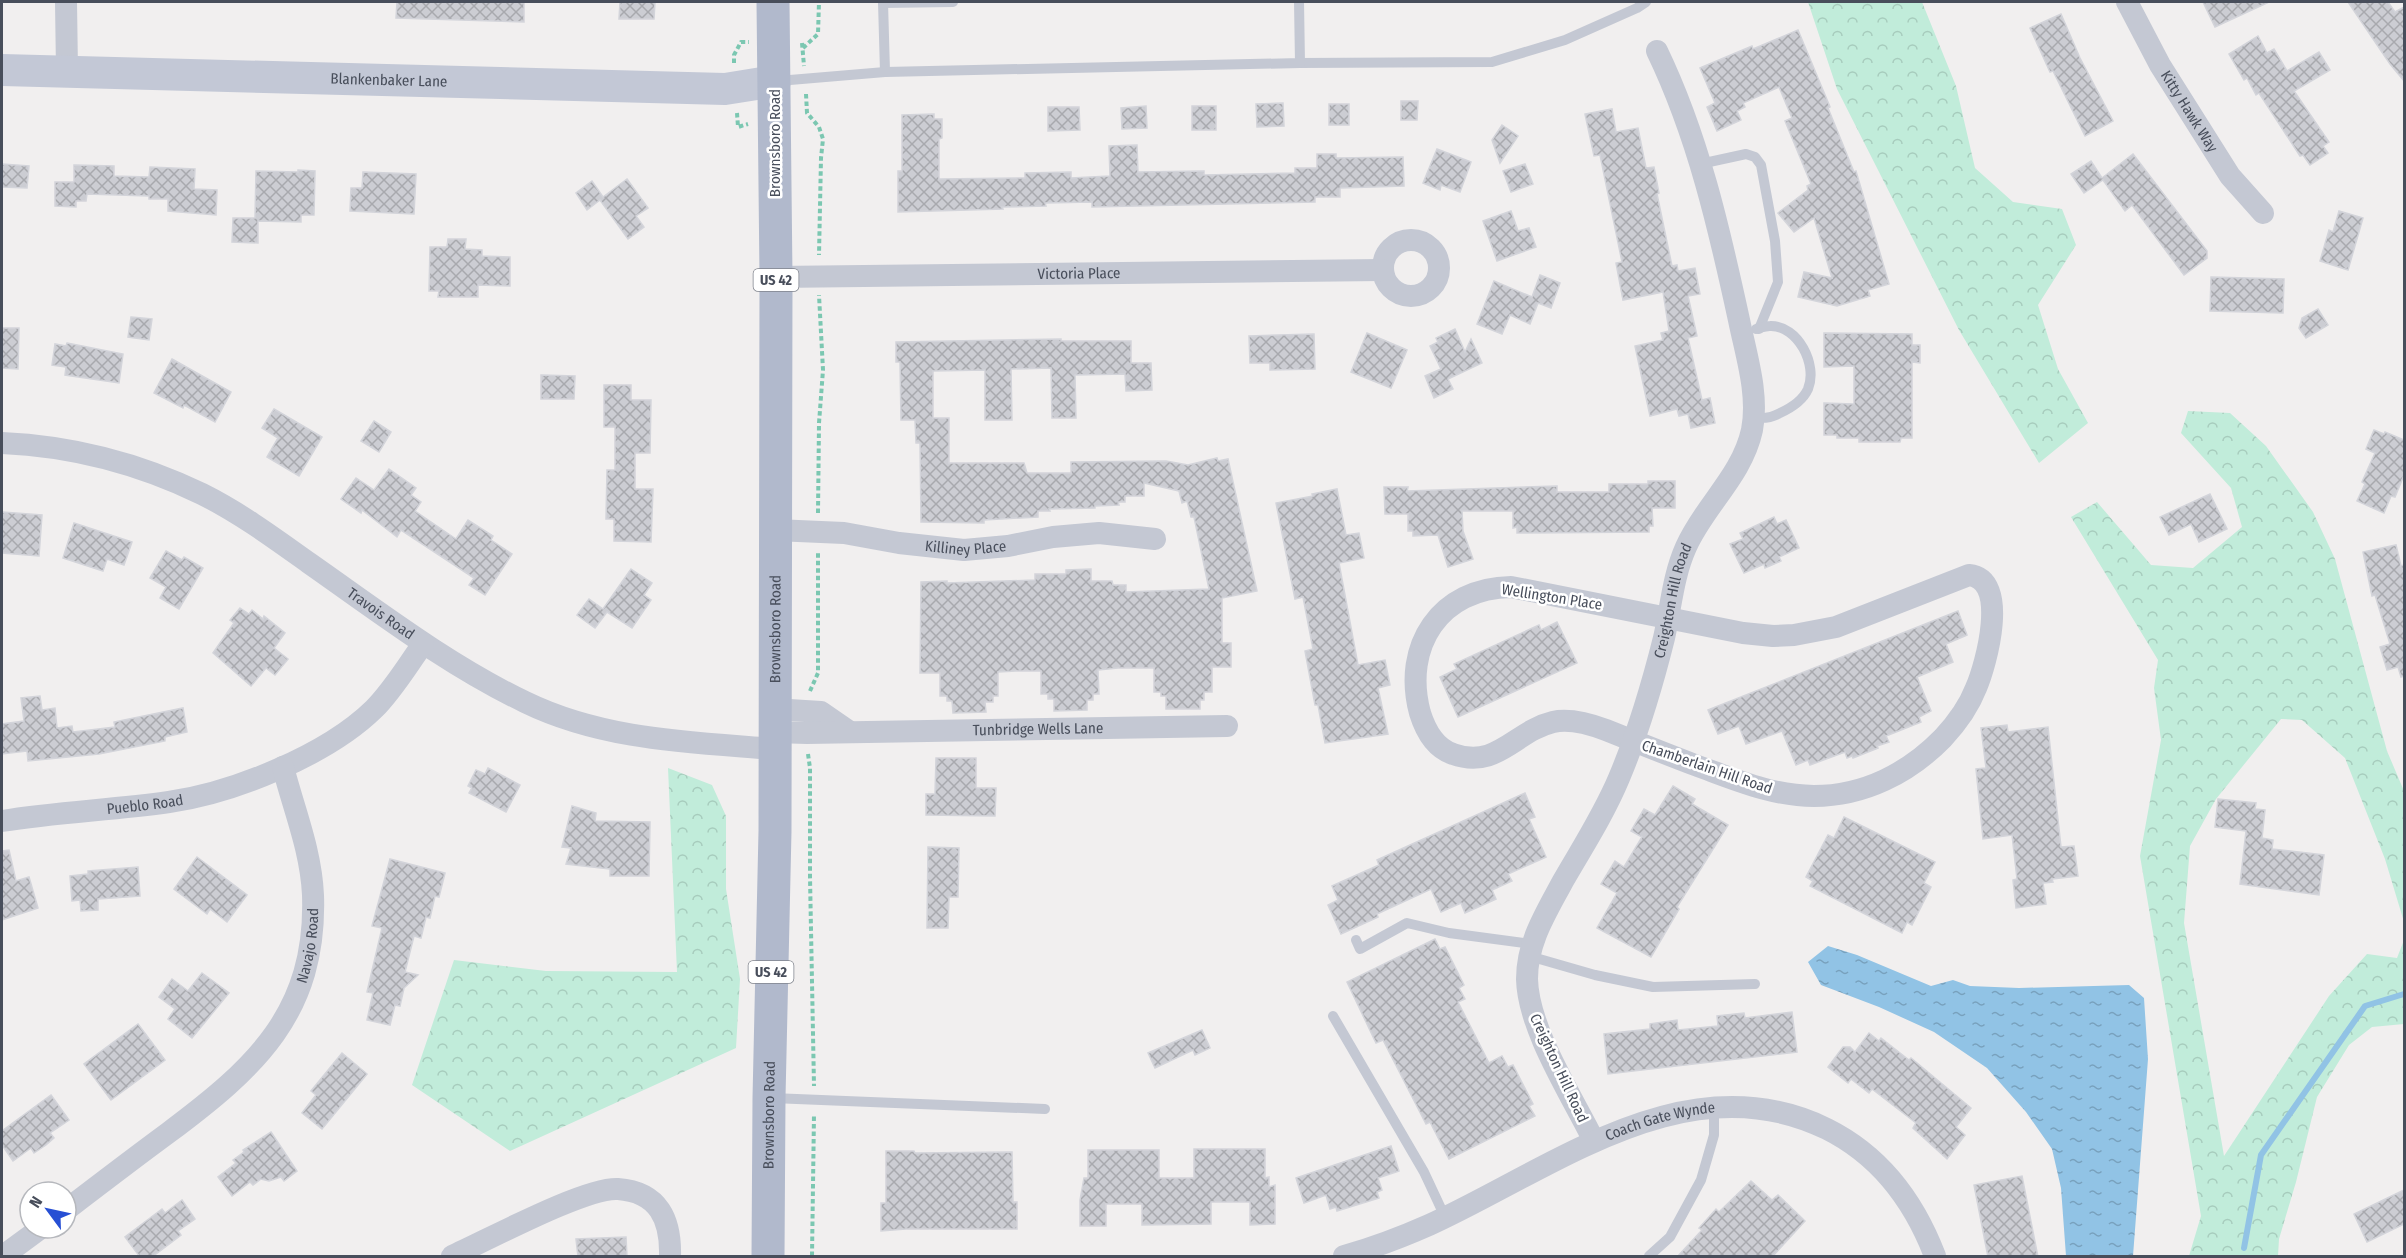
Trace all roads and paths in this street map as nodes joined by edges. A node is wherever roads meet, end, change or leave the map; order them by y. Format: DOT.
graph roads {
  1 [pos="66,2"];
  2 [pos="773,2"];
  3 [pos="819,2"];
  4 [pos="883,2"];
  5 [pos="953,2"];
  6 [pos="1299,2"];
  7 [pos="1646,2"];
  8 [pos="2127,2"];
  9 [pos="741,42"];
  10 [pos="803,48"];
  11 [pos="1657,51"];
  12 [pos="734,55"];
  13 [pos="1300,63"];
  14 [pos="2,70"];
  15 [pos="67,71"];
  16 [pos="885,72"];
  17 [pos="775,81"];
  18 [pos="806,105"];
  19 [pos="1701,164"];
  20 [pos="2263,213"];
  21 [pos="1382,270"];
  22 [pos="819,276"];
  23 [pos="776,277"];
  24 [pos="1750,331"];
  25 [pos="1753,417"];
  26 [pos="2,443"];
  27 [pos="775,530"];
  28 [pos="818,532"];
  29 [pos="1155,539"];
  30 [pos="1976,576"];
  31 [pos="1668,617"];
  32 [pos="423,644"];
  33 [pos="806,722"];
  34 [pos="1227,726"];
  35 [pos="773,730"];
  36 [pos="1634,741"];
  37 [pos="283,767"];
  38 [pos="2,821"];
  39 [pos="1356,940"];
  40 [pos="1531,950"];
  41 [pos="1755,984"];
  42 [pos="1333,1016"];
  43 [pos="769,1098"];
  44 [pos="814,1100"];
  45 [pos="1714,1107"];
  46 [pos="1045,1109"];
  47 [pos="1594,1141"];
  48 [pos="78,1201"];
  49 [pos="1445,1217"];
  50 [pos="30,1240"];
  51 [pos="18,1252"];
  52 [pos="452,1257"];
  53 [pos="670,1257"];
  54 [pos="768,1257"];
  55 [pos="812,1257"];
  56 [pos="1344,1257"];
  57 [pos="1649,1257"];
  58 [pos="1935,1257"];
  1 -- 15 [label="street"];
  2 -- 17 [label="main road, Brownsboro Road / US 42"];
  3 -- 10 [label="path"];
  4 -- 5 [label="lane"];
  4 -- 16 [label="lane"];
  6 -- 13 [label="lane"];
  7 -- 13 [label="lane"];
  8 -- 20 [label="street, Kitty Hawk Way"];
  9 -- 12 [label="path"];
  11 -- 19 [label="street, Creighton Hill Road"];
  13 -- 16 [label="lane"];
  14 -- 15 [label="street, Blankenbaker Lane"];
  15 -- 17 [label="street, Blankenbaker Lane"];
  16 -- 17 [label="lane"];
  17 -- 23 [label="main road, Brownsboro Road / US 42"];
  18 -- 22 [label="path"];
  19 -- 24 [label="street, Creighton Hill Road"];
  19 -- 24 [label="lane"];
  21 -- 22 [label="street, Victoria Place"];
  22 -- 23 [label="street, Victoria Place"];
  22 -- 28 [label="path"];
  23 -- 27 [label="main road, Brownsboro Road / US 42"];
  24 -- 25 [label="street, Creighton Hill Road"];
  24 -- 25 [label="lane"];
  25 -- 31 [label="street, Creighton Hill Road"];
  26 -- 32 [label="street, Travois Road"];
  27 -- 28 [label="street, Killiney Place"];
  27 -- 35 [label="main road, Brownsboro Road / US 42"];
  28 -- 29 [label="street, Killiney Place"];
  28 -- 33 [label="path"];
  30 -- 31 [label="street, Wellington Place"];
  30 -- 36 [label="street, Chamberlain Hill Road"];
  31 -- 36 [label="street, Creighton Hill Road"];
  31 -- 36 [label="street, Wellington Place"];
  32 -- 35 [label="street, Travois Road"];
  32 -- 37 [label="street"];
  33 -- 34 [label="street, Tunbridge Wells Lane"];
  33 -- 35 [label="street, Tunbridge Wells Lane"];
  33 -- 44 [label="path"];
  35 -- 43 [label="main road, Brownsboro Road / US 42"];
  36 -- 40 [label="street, Creighton Hill Road"];
  37 -- 38 [label="street, Pueblo Road"];
  37 -- 48 [label="street, Navajo Road"];
  39 -- 40 [label="lane"];
  40 -- 41 [label="lane"];
  40 -- 47 [label="street, Creighton Hill Road"];
  42 -- 49 [label="lane"];
  43 -- 44 [label="lane"];
  43 -- 54 [label="main road, Brownsboro Road / US 42"];
  44 -- 46 [label="lane"];
  44 -- 55 [label="path"];
  45 -- 47 [label="street, Coach Gate Wynde"];
  45 -- 57 [label="lane"];
  45 -- 58 [label="street, Coach Gate Wynde"];
  47 -- 49 [label="street, Coach Gate Wynde"];
  49 -- 56 [label="street, Coach Gate Wynde"];
  50 -- 51 [label="street"];
  52 -- 53 [label="street"];
}
